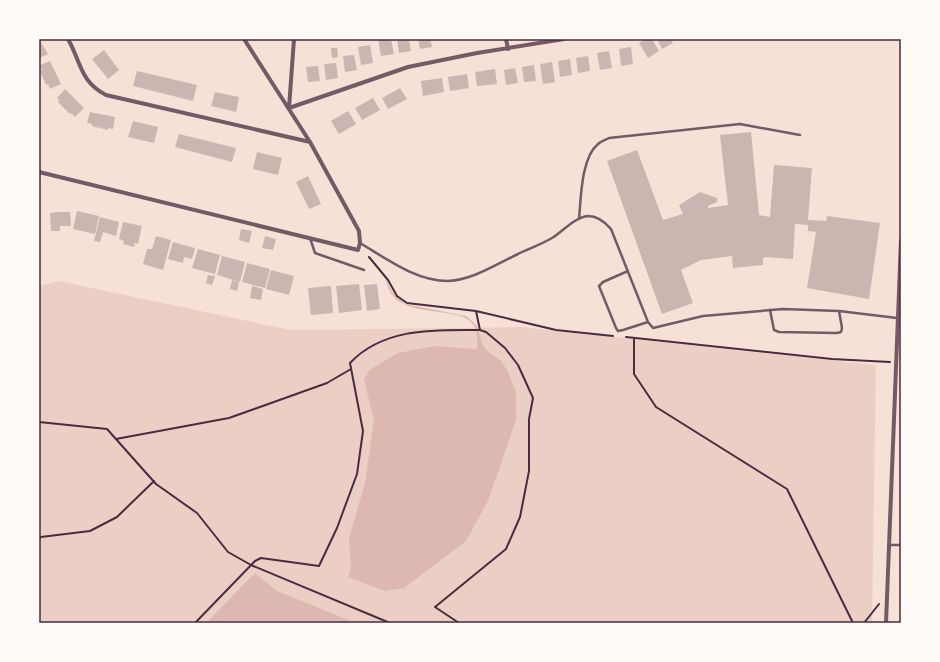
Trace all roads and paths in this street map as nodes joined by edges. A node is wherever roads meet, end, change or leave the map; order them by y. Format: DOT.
graph roads {
  1 [pos="68,39"];
  2 [pos="244,39"];
  3 [pos="294,39"];
  4 [pos="506,39"];
  5 [pos="564,39"];
  6 [pos="508,49"];
  7 [pos="289,108"];
  8 [pos="800,135"];
  9 [pos="310,142"];
  10 [pos="39,172"];
  11 [pos="579,219"];
  12 [pos="310,238"];
  13 [pos="901,240"];
  14 [pos="360,243"];
  15 [pos="364,270"];
  16 [pos="628,271"];
  17 [pos="770,310"];
  18 [pos="476,311"];
  19 [pos="839,311"];
  20 [pos="897,318"];
  21 [pos="648,322"];
  22 [pos="477,330"];
  23 [pos="634,338"];
  24 [pos="896,360"];
  25 [pos="901,360"];
  26 [pos="351,369"];
  27 [pos="39,422"];
  28 [pos="116,439"];
  29 [pos="154,481"];
  30 [pos="39,539"];
  31 [pos="889,544"];
  32 [pos="901,545"];
  33 [pos="251,565"];
  34 [pos="887,594"];
  35 [pos="195,623"];
  36 [pos="390,623"];
  37 [pos="459,623"];
  38 [pos="853,623"];
  39 [pos="864,623"];
  40 [pos="886,623"];
  1 -- 9 [label="street"];
  2 -- 7 [label="street"];
  3 -- 7 [label="street"];
  4 -- 6 [label="street"];
  5 -- 6 [label="street"];
  6 -- 7 [label="street"];
  7 -- 9 [label="street"];
  8 -- 11 [label="lane"];
  9 -- 14 [label="street"];
  10 -- 12 [label="street"];
  11 -- 14 [label="lane"];
  11 -- 16 [label="lane"];
  12 -- 14 [label="street"];
  12 -- 15 [label="lane"];
  13 -- 20 [label="street"];
  16 -- 21 [label="lane"];
  16 -- 21 [label="lane"];
  17 -- 19 [label="lane"];
  17 -- 19 [label="lane"];
  17 -- 21 [label="lane"];
  18 -- 22 [label="path"];
  19 -- 20 [label="lane"];
  20 -- 24 [label="street"];
  22 -- 26 [label="path"];
  22 -- 37 [label="path"];
  23 -- 38 [label="path"];
  24 -- 25 [label="lane"];
  24 -- 31 [label="street"];
  26 -- 28 [label="path"];
  26 -- 33 [label="path"];
  27 -- 28 [label="path"];
  28 -- 29 [label="path"];
  29 -- 30 [label="path"];
  29 -- 33 [label="path"];
  31 -- 32 [label="lane"];
  31 -- 34 [label="street"];
  33 -- 35 [label="path"];
  33 -- 36 [label="path"];
  34 -- 39 [label="path"];
  34 -- 40 [label="street"];
}
